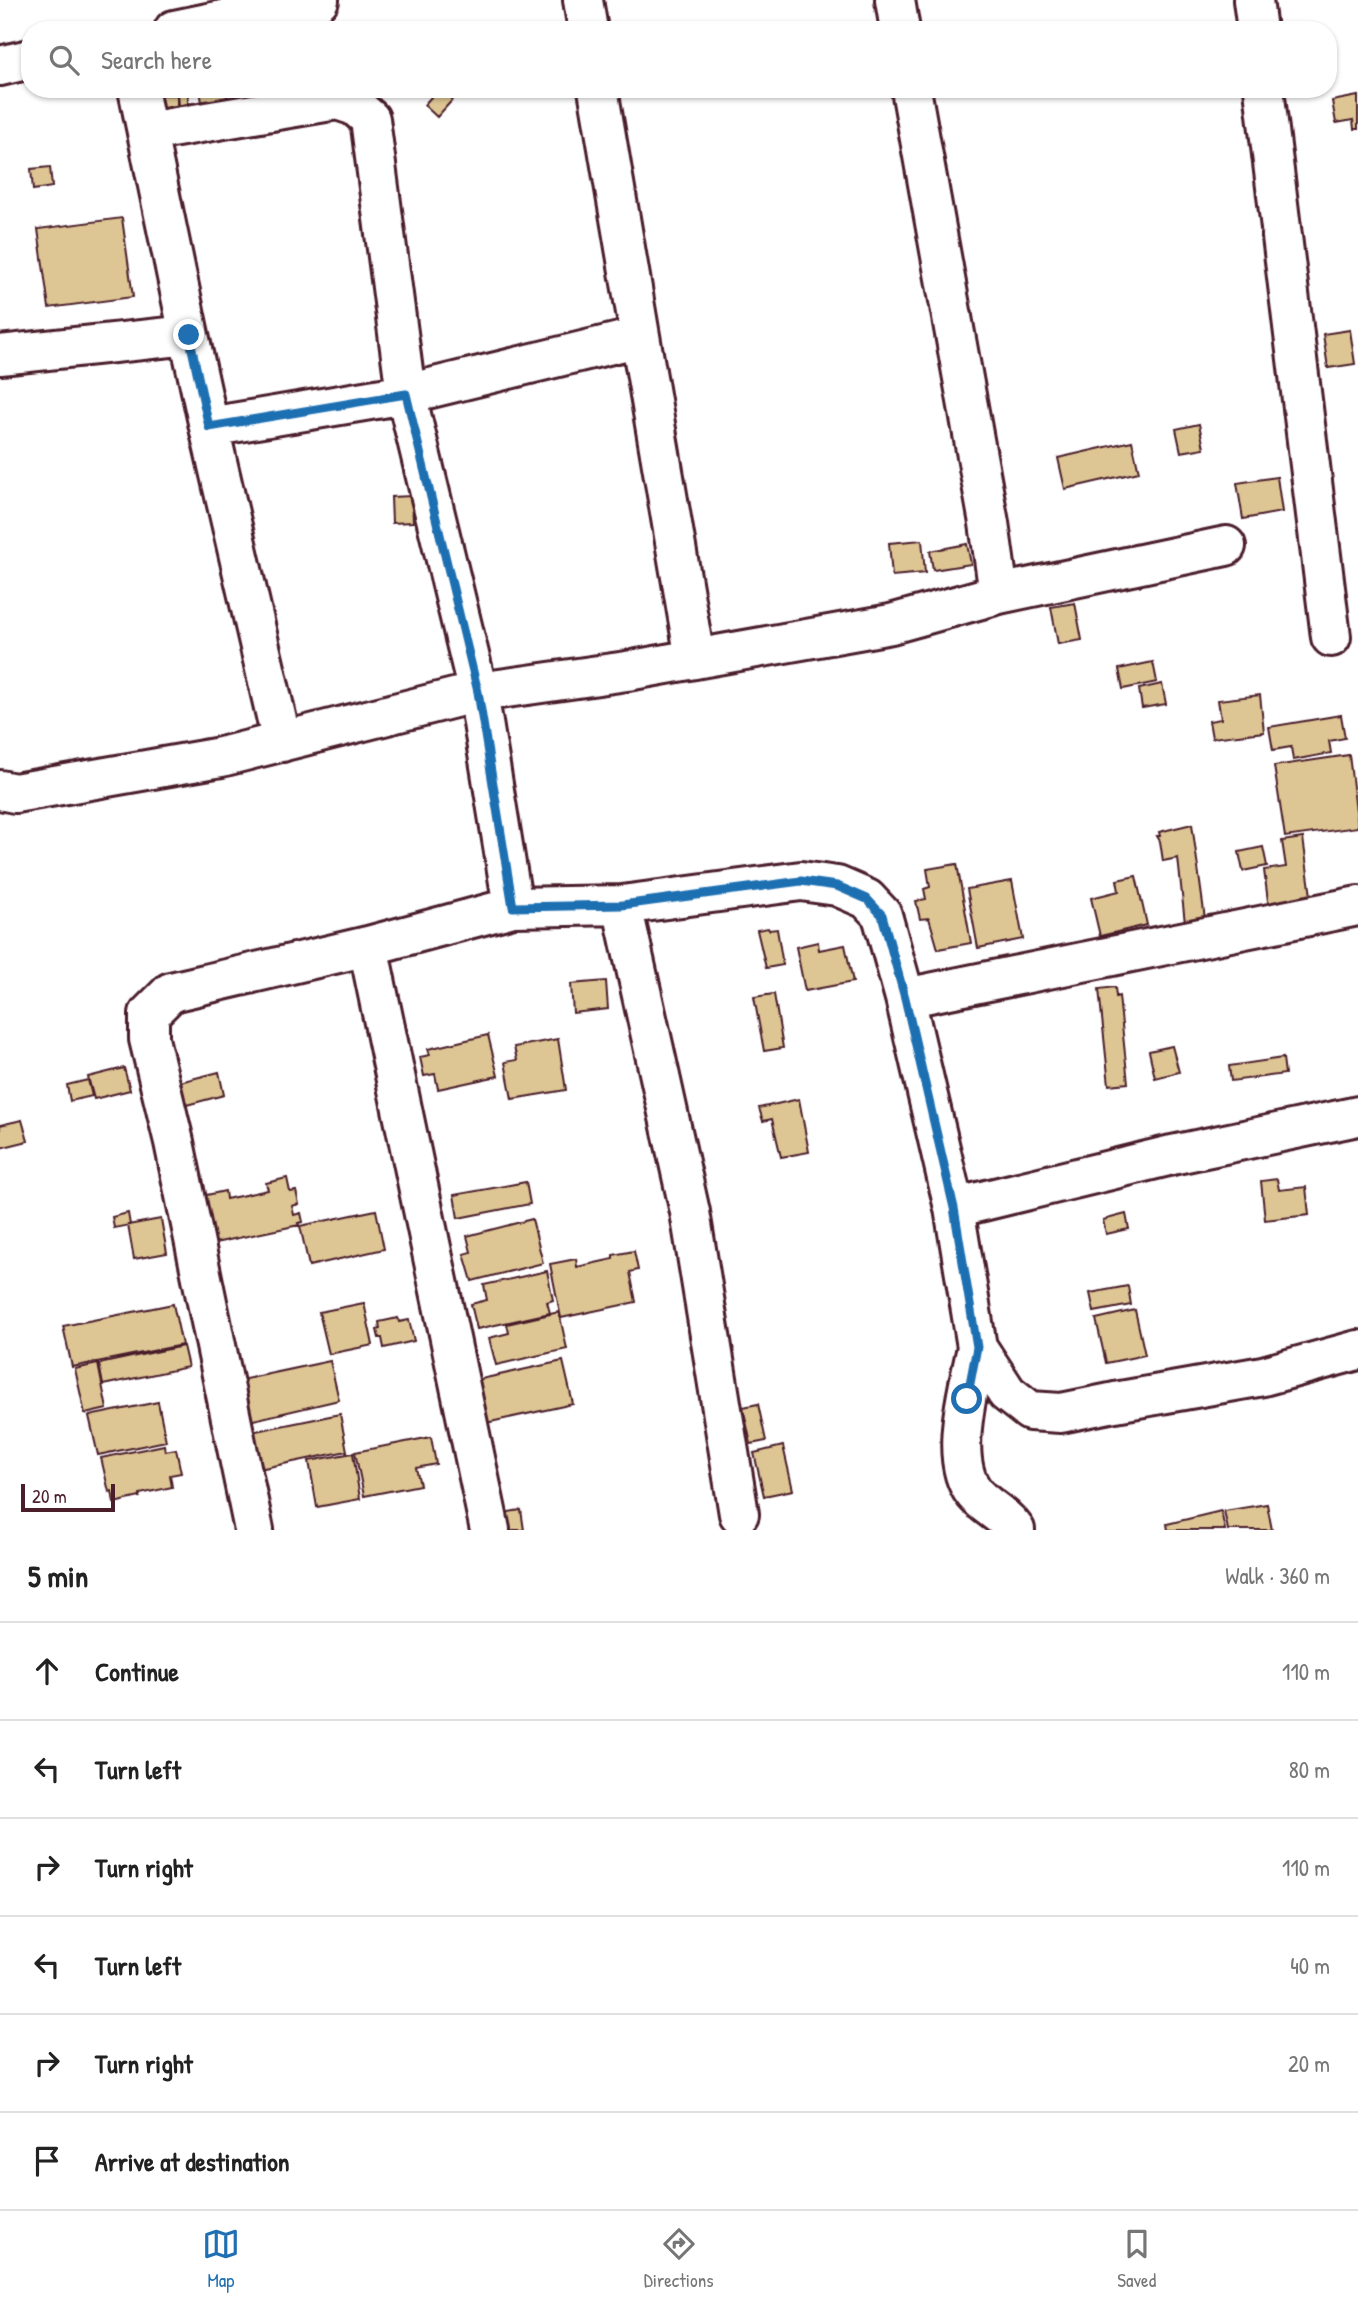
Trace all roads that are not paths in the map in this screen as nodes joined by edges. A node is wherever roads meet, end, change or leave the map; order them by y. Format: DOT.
graph roads {
  1 [pos="319,0"];
  2 [pos="583,0"];
  3 [pos="895,0"];
  4 [pos="1253,0"];
  5 [pos="218,21"];
  6 [pos="586,21"];
  7 [pos="898,21"];
  8 [pos="1256,21"];
  9 [pos="21,62"];
  10 [pos="0,66"];
  11 [pos="140,98"];
  12 [pos="600,98"];
  13 [pos="913,98"];
  14 [pos="1265,98"];
  15 [pos="147,132"];
  16 [pos="189,335"];
  17 [pos="640,337"];
  18 [pos="0,355"];
  19 [pos="406,394"];
  20 [pos="209,427"];
  21 [pos="1226,546"];
  22 [pos="999,594"];
  23 [pos="1331,637"];
  24 [pos="695,659"];
  25 [pos="478,692"];
  26 [pos="282,742"];
  27 [pos="0,790"];
  28 [pos="622,905"];
  29 [pos="1358,906"];
  30 [pos="513,907"];
  31 [pos="368,946"];
  32 [pos="905,998"];
  33 [pos="1358,1116"];
  34 [pos="954,1208"];
  35 [pos="977,1347"];
  36 [pos="1358,1349"];
  37 [pos="739,1514"];
  38 [pos="254,1530"];
  39 [pos="490,1530"];
  40 [pos="1016,1530"];
  1 -- 5 [label="street"];
  2 -- 6 [label="street"];
  3 -- 7 [label="street"];
  4 -- 8 [label="street"];
  9 -- 10 [label="street"];
  11 -- 15 [label="street"];
  12 -- 17 [label="street"];
  13 -- 22 [label="street"];
  14 -- 23 [label="street"];
  15 -- 16 [label="street"];
  15 -- 19 [label="street"];
  16 -- 18 [label="street"];
  16 -- 20 [label="street"];
  17 -- 19 [label="street"];
  17 -- 24 [label="street"];
  19 -- 20 [label="street"];
  19 -- 25 [label="street"];
  20 -- 26 [label="street"];
  21 -- 22 [label="street"];
  22 -- 24 [label="street"];
  24 -- 25 [label="street"];
  25 -- 26 [label="street"];
  25 -- 30 [label="street"];
  26 -- 27 [label="street"];
  28 -- 30 [label="street"];
  28 -- 32 [label="street"];
  28 -- 37 [label="street"];
  29 -- 32 [label="street"];
  30 -- 31 [label="street"];
  31 -- 38 [label="street"];
  31 -- 39 [label="street"];
  32 -- 34 [label="street"];
  33 -- 34 [label="street"];
  34 -- 35 [label="street"];
  35 -- 36 [label="street"];
  35 -- 40 [label="street"];
}
